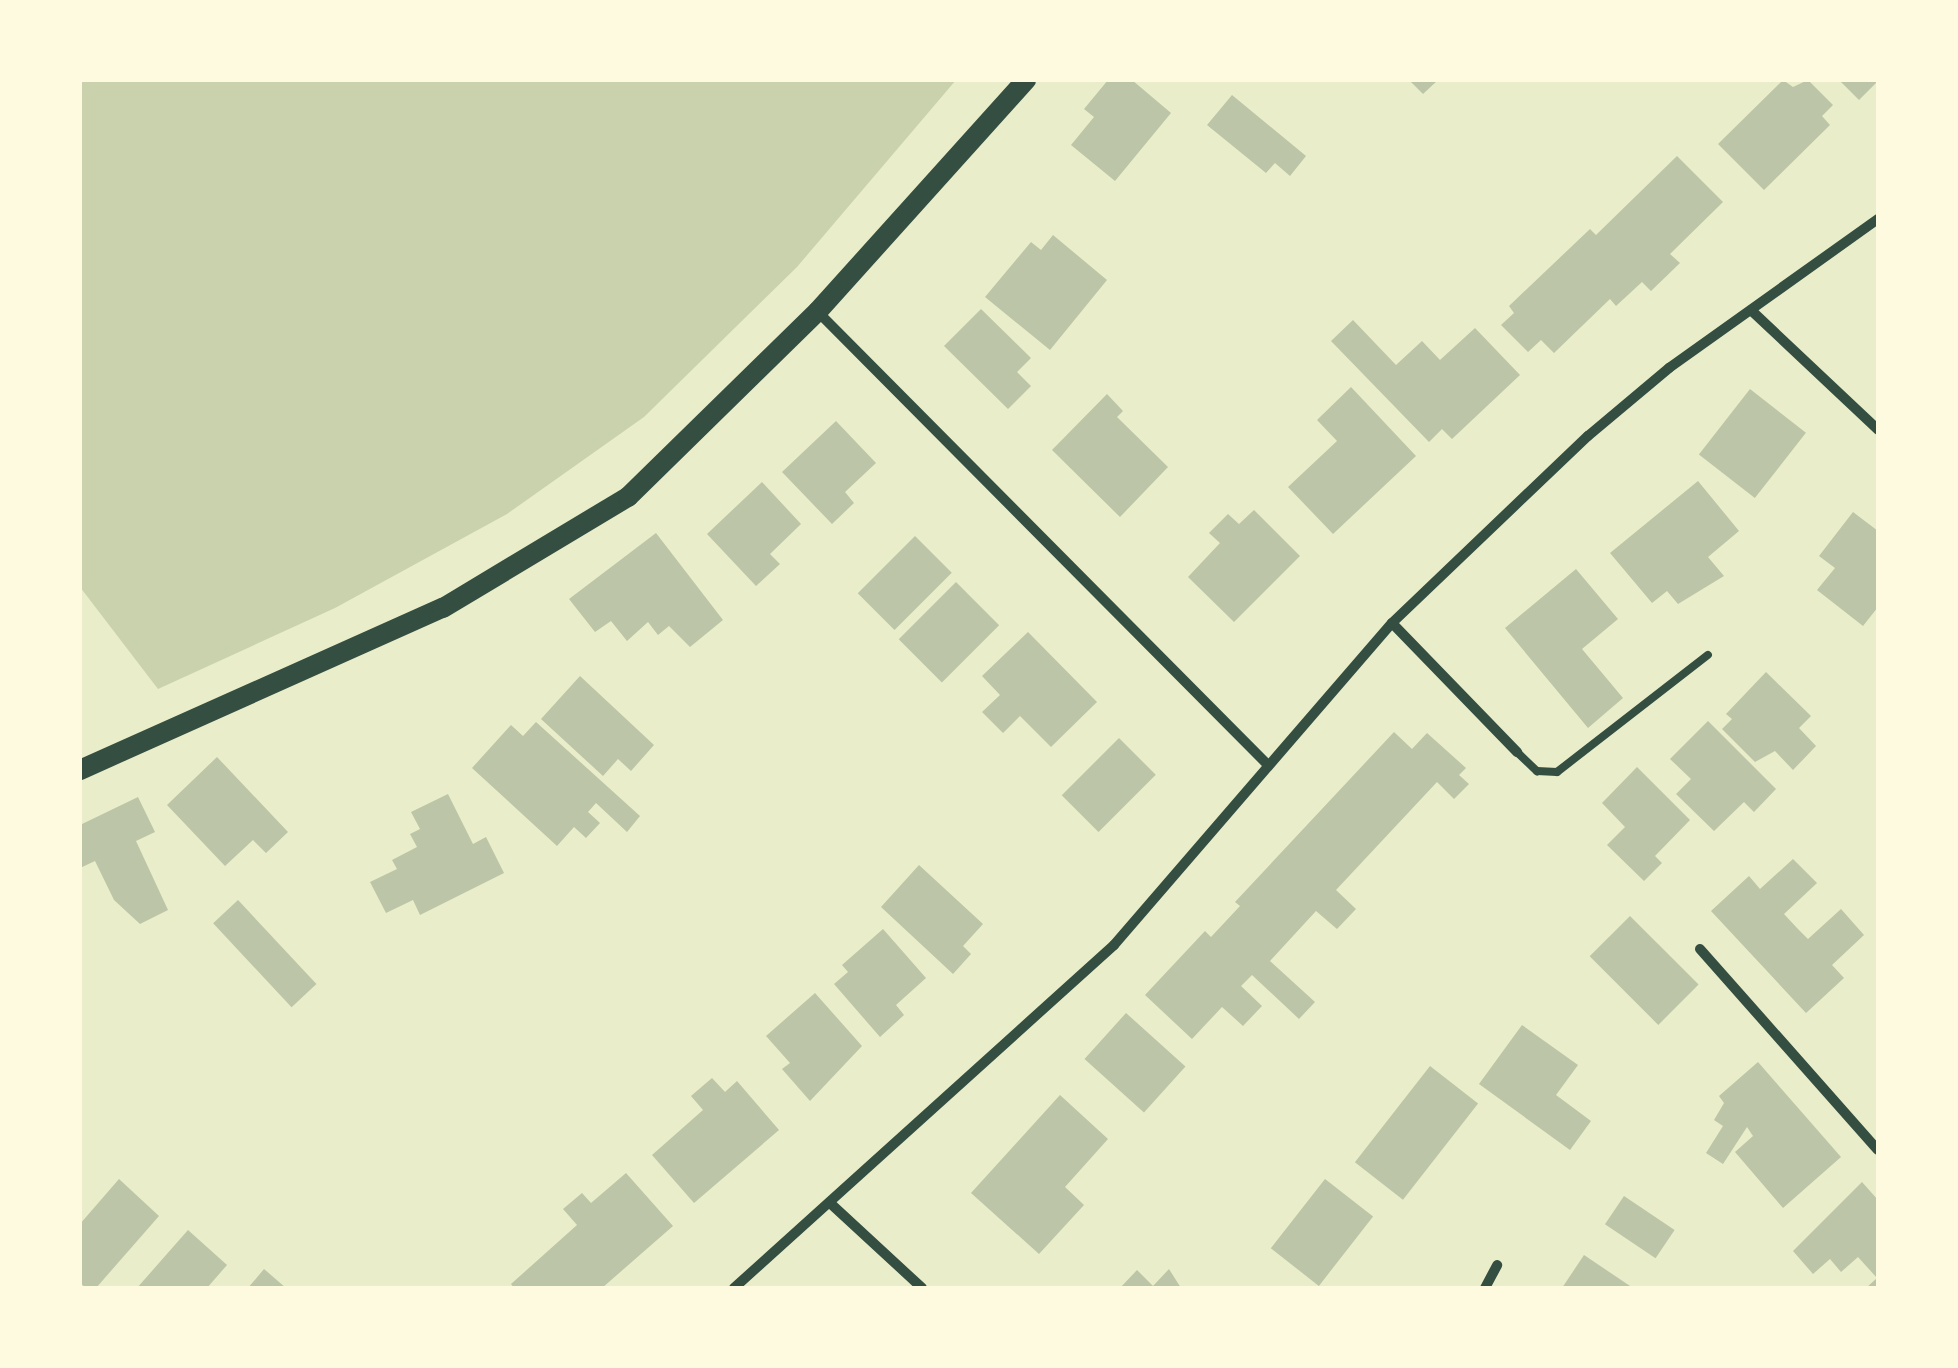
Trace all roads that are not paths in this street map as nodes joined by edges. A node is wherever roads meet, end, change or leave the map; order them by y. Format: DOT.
graph roads {
  1 [pos="1026,80"];
  2 [pos="1878,219"];
  3 [pos="818,311"];
  4 [pos="1753,312"];
  5 [pos="1878,430"];
  6 [pos="1392,623"];
  7 [pos="1708,655"];
  8 [pos="1517,752"];
  9 [pos="1266,763"];
  10 [pos="80,770"];
  11 [pos="1700,949"];
  12 [pos="1878,1150"];
  13 [pos="830,1203"];
  14 [pos="1498,1265"];
  15 [pos="734,1288"];
  16 [pos="922,1288"];
  17 [pos="1485,1288"];
  1 -- 3 [label="main road"];
  2 -- 4 [label="street"];
  3 -- 9 [label="street"];
  3 -- 10 [label="main road"];
  4 -- 5 [label="street"];
  4 -- 6 [label="street"];
  6 -- 8 [label="street"];
  6 -- 9 [label="street"];
  7 -- 8 [label="lane"];
  9 -- 13 [label="street"];
  11 -- 12 [label="street"];
  13 -- 15 [label="street"];
  13 -- 16 [label="street"];
  14 -- 17 [label="street"];
}
